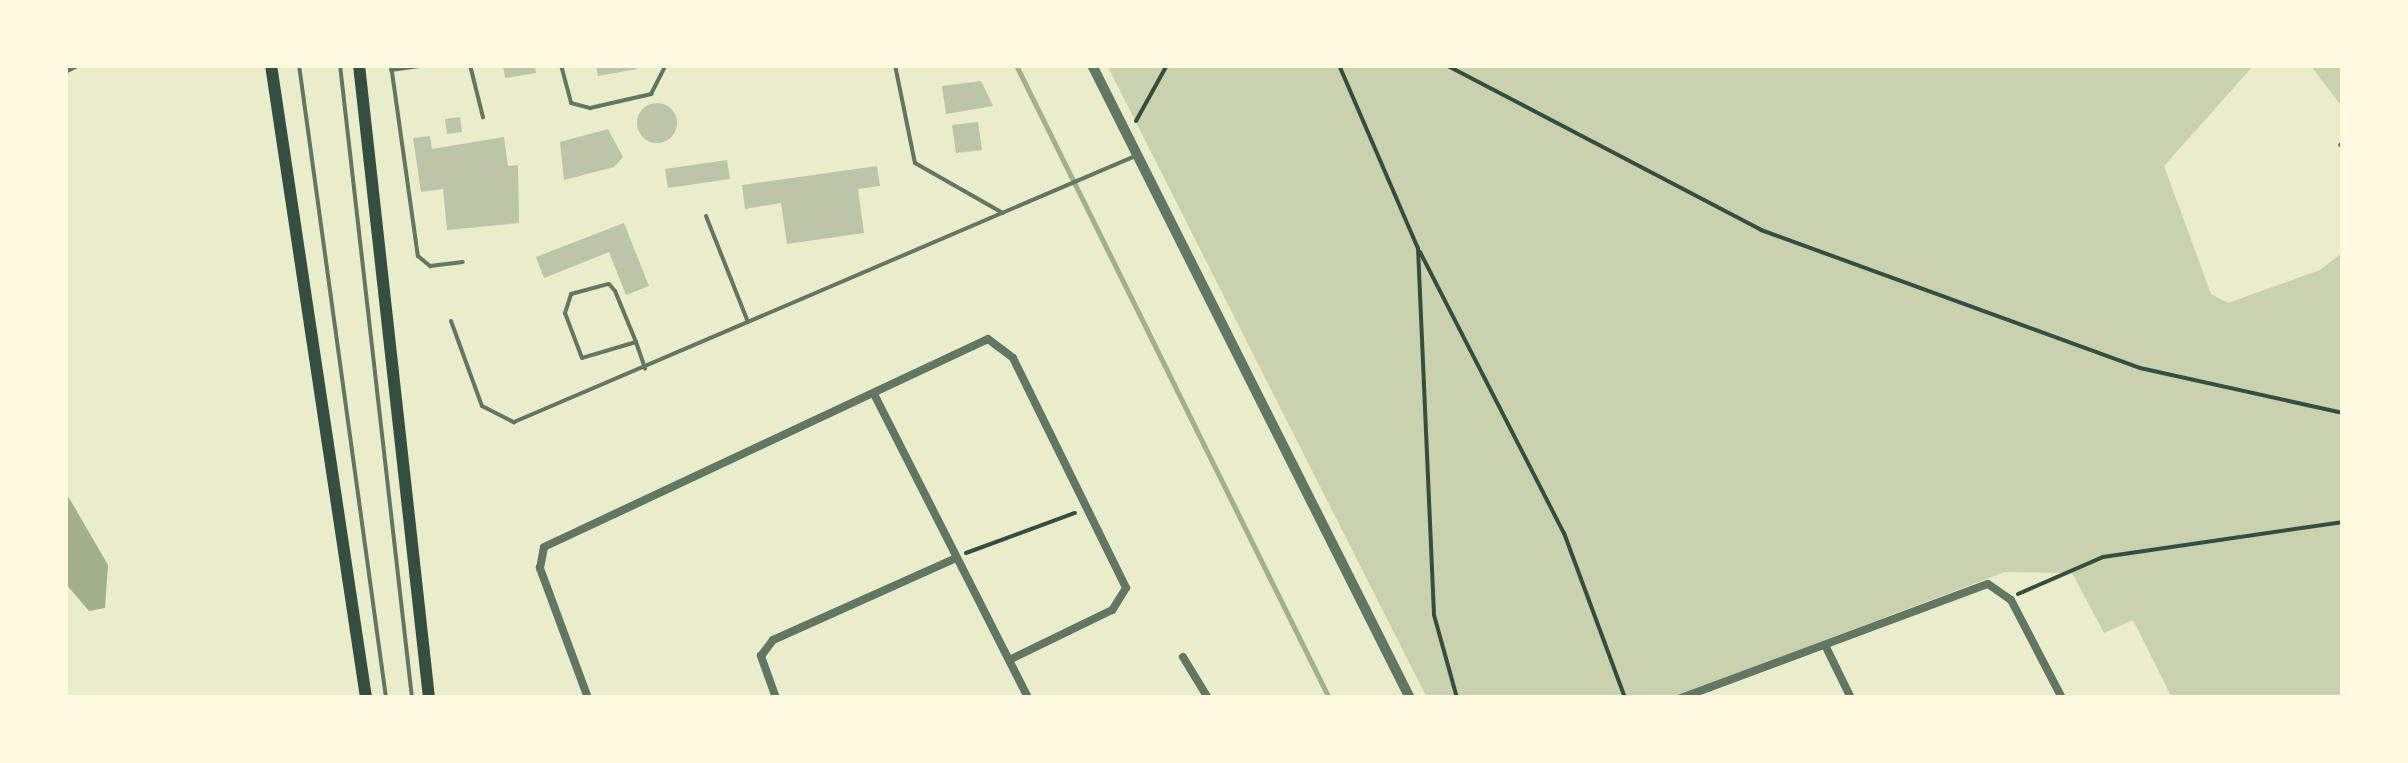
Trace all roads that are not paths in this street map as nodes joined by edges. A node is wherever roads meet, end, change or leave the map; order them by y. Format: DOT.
graph roads {
  1 [pos="75,65"];
  2 [pos="271,65"];
  3 [pos="299,65"];
  4 [pos="340,65"];
  5 [pos="360,65"];
  6 [pos="426,65"];
  7 [pos="470,65"];
  8 [pos="561,65"];
  9 [pos="666,65"];
  10 [pos="895,65"];
  11 [pos="1092,65"];
  12 [pos="391,67"];
  13 [pos="65,70"];
  14 [pos="483,117"];
  15 [pos="1138,155"];
  16 [pos="1003,213"];
  17 [pos="706,216"];
  18 [pos="463,262"];
  19 [pos="451,322"];
  20 [pos="748,322"];
  21 [pos="636,342"];
  22 [pos="645,368"];
  23 [pos="874,394"];
  24 [pos="956,558"];
  25 [pos="1824,645"];
  26 [pos="1183,657"];
  27 [pos="1009,660"];
  28 [pos="366,698"];
  29 [pos="386,698"];
  30 [pos="412,698"];
  31 [pos="429,698"];
  32 [pos="588,698"];
  33 [pos="776,698"];
  34 [pos="1028,698"];
  35 [pos="1208,698"];
  36 [pos="1410,698"];
  37 [pos="1682,698"];
  38 [pos="1852,698"];
  39 [pos="2062,698"];
  1 -- 13 [label="street"];
  2 -- 28 [label="main road"];
  3 -- 29 [label="lane"];
  4 -- 30 [label="lane"];
  5 -- 31 [label="main road"];
  6 -- 12 [label="lane"];
  7 -- 14 [label="lane"];
  8 -- 9 [label="lane"];
  10 -- 16 [label="lane"];
  11 -- 15 [label="street"];
  12 -- 18 [label="lane"];
  15 -- 16 [label="lane"];
  15 -- 36 [label="street"];
  16 -- 20 [label="lane"];
  17 -- 20 [label="lane"];
  19 -- 22 [label="lane"];
  20 -- 22 [label="lane"];
  21 -- 21 [label="lane"];
  21 -- 22 [label="lane"];
  23 -- 24 [label="street"];
  23 -- 27 [label="street"];
  23 -- 32 [label="street"];
  24 -- 27 [label="street"];
  24 -- 33 [label="street"];
  25 -- 37 [label="street"];
  25 -- 38 [label="street"];
  25 -- 39 [label="street"];
  26 -- 35 [label="street"];
  27 -- 34 [label="street"];
}
